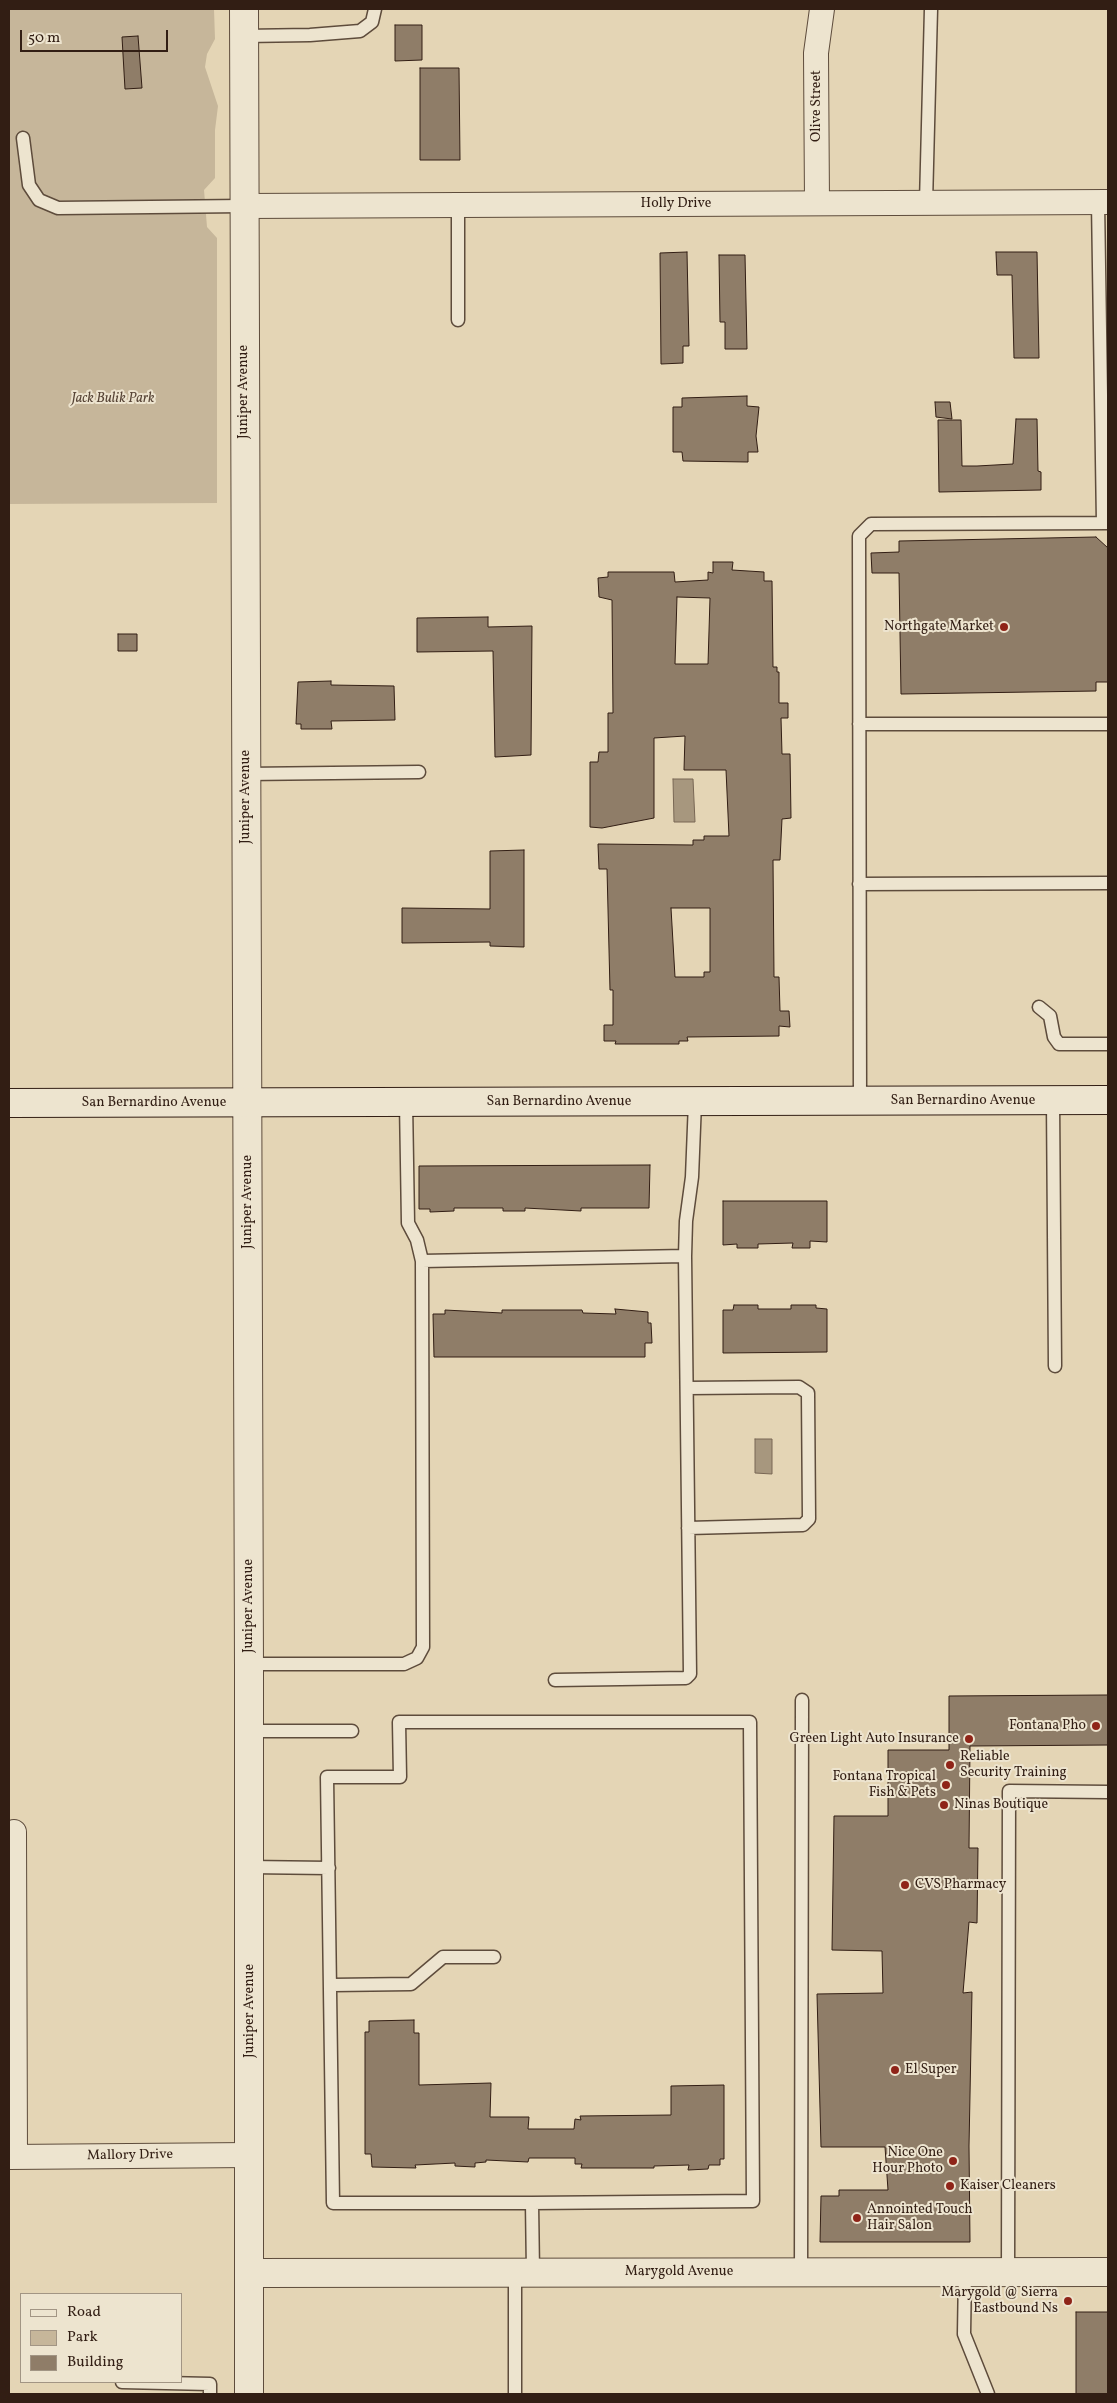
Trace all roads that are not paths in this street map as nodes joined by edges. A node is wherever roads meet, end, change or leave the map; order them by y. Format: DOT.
graph roads {
  1 [pos="244,9"];
  2 [pos="374,9"];
  3 [pos="822,9"];
  4 [pos="931,9"];
  5 [pos="244,36"];
  6 [pos="23,138"];
  7 [pos="1103,202"];
  8 [pos="817,203"];
  9 [pos="926,203"];
  10 [pos="458,205"];
  11 [pos="244,206"];
  12 [pos="1104,294"];
  13 [pos="458,320"];
  14 [pos="1104,343"];
  15 [pos="1106,523"];
  16 [pos="859,724"];
  17 [pos="1108,724"];
  18 [pos="419,772"];
  19 [pos="246,774"];
  20 [pos="1108,883"];
  21 [pos="859,884"];
  22 [pos="1039,1007"];
  23 [pos="1108,1044"];
  24 [pos="1052,1100"];
  25 [pos="1108,1100"];
  26 [pos="247,1102"];
  27 [pos="406,1102"];
  28 [pos="695,1102"];
  29 [pos="860,1102"];
  30 [pos="9,1103"];
  31 [pos="685,1256"];
  32 [pos="422,1261"];
  33 [pos="1055,1366"];
  34 [pos="687,1388"];
  35 [pos="688,1528"];
  36 [pos="249,1664"];
  37 [pos="554,1680"];
  38 [pos="802,1700"];
  39 [pos="249,1731"];
  40 [pos="352,1731"];
  41 [pos="1108,1792"];
  42 [pos="14,1832"];
  43 [pos="249,1867"];
  44 [pos="329,1868"];
  45 [pos="494,1957"];
  46 [pos="332,1985"];
  47 [pos="250,2155"];
  48 [pos="12,2157"];
  49 [pos="532,2203"];
  50 [pos="524,2272"];
  51 [pos="801,2272"];
  52 [pos="965,2272"];
  53 [pos="1008,2272"];
  54 [pos="1108,2272"];
  55 [pos="250,2273"];
  56 [pos="166,2383"];
  57 [pos="210,2394"];
  58 [pos="249,2394"];
  59 [pos="515,2394"];
  60 [pos="988,2394"];
  1 -- 5 [label="street, Juniper Avenue"];
  2 -- 5 [label="lane"];
  3 -- 8 [label="street, Olive Street"];
  4 -- 9 [label="lane"];
  5 -- 11 [label="street, Juniper Avenue"];
  6 -- 11 [label="lane"];
  7 -- 9 [label="street, Holly Drive"];
  7 -- 12 [label="lane"];
  8 -- 9 [label="street, Holly Drive"];
  8 -- 10 [label="street, Holly Drive"];
  10 -- 11 [label="street, Holly Drive"];
  10 -- 13 [label="lane"];
  11 -- 19 [label="street, Juniper Avenue"];
  12 -- 14 [label="lane"];
  14 -- 15 [label="lane"];
  15 -- 16 [label="lane"];
  16 -- 17 [label="lane"];
  16 -- 21 [label="lane"];
  18 -- 19 [label="lane"];
  19 -- 26 [label="street, Juniper Avenue"];
  20 -- 21 [label="lane"];
  21 -- 29 [label="lane"];
  22 -- 23 [label="lane"];
  24 -- 25 [label="street, San Bernardino Avenue"];
  24 -- 29 [label="street, San Bernardino Avenue"];
  24 -- 33 [label="lane"];
  26 -- 27 [label="street, San Bernardino Avenue"];
  26 -- 30 [label="street, San Bernardino Avenue"];
  26 -- 36 [label="street, Juniper Avenue"];
  27 -- 28 [label="street, San Bernardino Avenue"];
  27 -- 32 [label="lane"];
  28 -- 29 [label="street, San Bernardino Avenue"];
  28 -- 31 [label="lane"];
  31 -- 32 [label="lane"];
  31 -- 34 [label="lane"];
  32 -- 36 [label="lane"];
  34 -- 35 [label="lane"];
  34 -- 35 [label="lane"];
  35 -- 37 [label="lane"];
  36 -- 39 [label="street, Juniper Avenue"];
  38 -- 51 [label="lane"];
  39 -- 40 [label="lane"];
  39 -- 43 [label="street, Juniper Avenue"];
  41 -- 53 [label="lane"];
  42 -- 48 [label="street"];
  43 -- 44 [label="lane"];
  43 -- 47 [label="street, Juniper Avenue"];
  44 -- 46 [label="lane"];
  44 -- 49 [label="lane"];
  45 -- 46 [label="lane"];
  46 -- 49 [label="lane"];
  47 -- 48 [label="street, Mallory Drive"];
  47 -- 55 [label="street, Juniper Avenue"];
  49 -- 50 [label="lane"];
  50 -- 51 [label="street, Marygold Avenue"];
  50 -- 55 [label="street, Marygold Avenue"];
  50 -- 59 [label="lane"];
  51 -- 52 [label="street, Marygold Avenue"];
  52 -- 53 [label="street, Marygold Avenue"];
  52 -- 60 [label="lane"];
  53 -- 54 [label="street, Marygold Avenue"];
  55 -- 58 [label="street, Juniper Avenue"];
  56 -- 57 [label="lane"];
}
